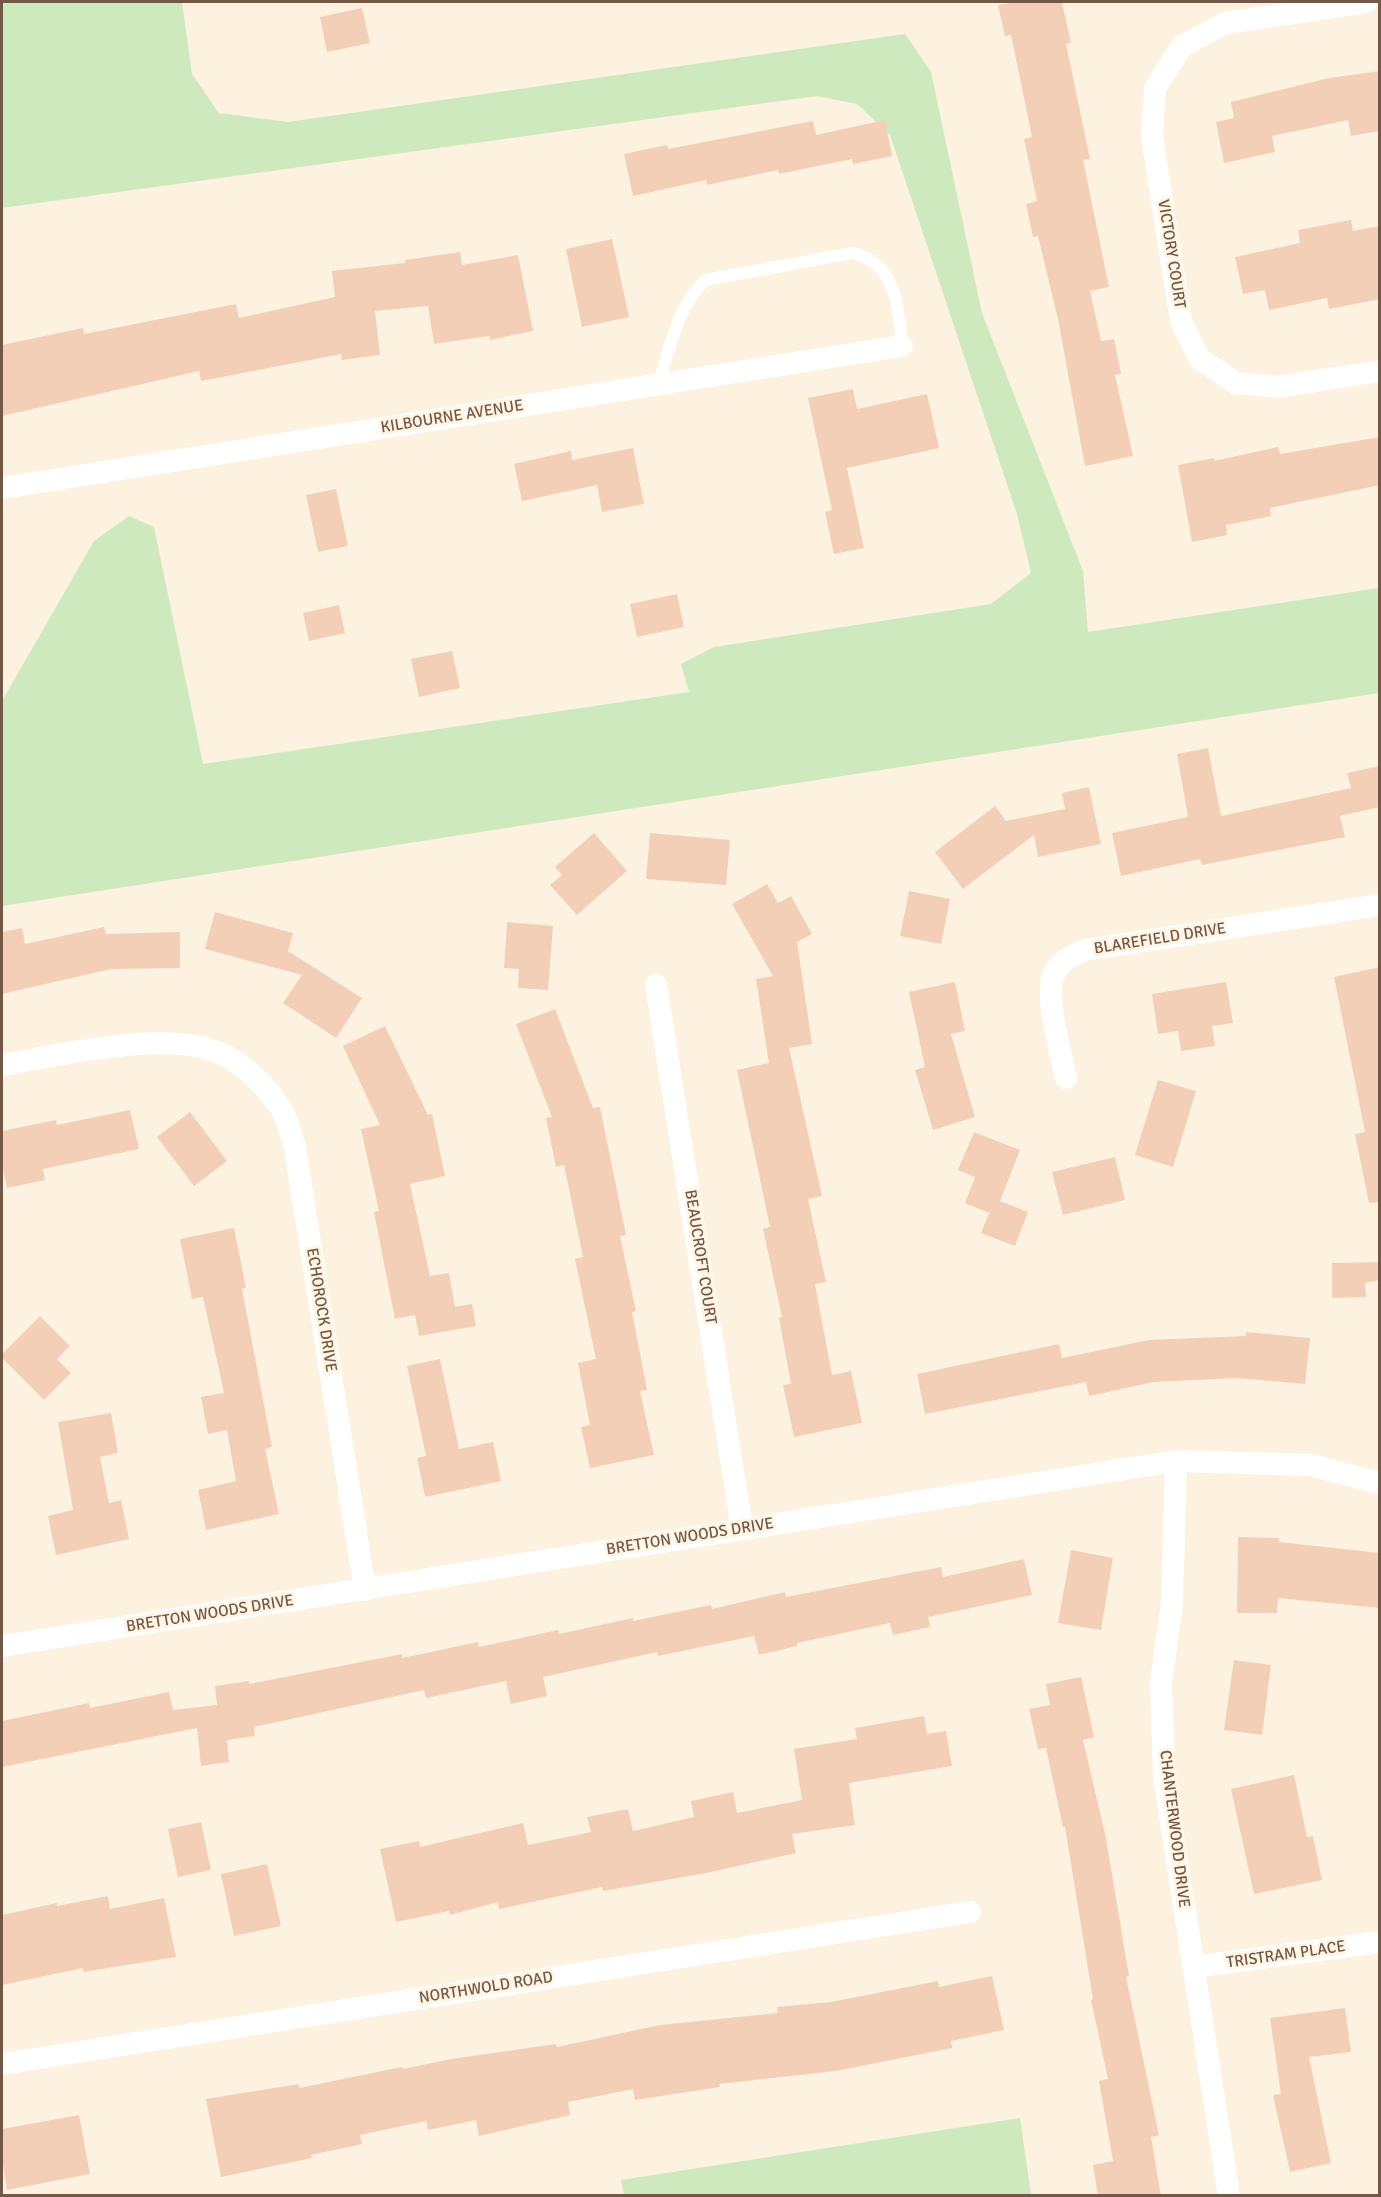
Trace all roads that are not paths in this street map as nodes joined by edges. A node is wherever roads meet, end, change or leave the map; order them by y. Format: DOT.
graph roads {
  1 [pos="1366,2"];
  2 [pos="902,346"];
  3 [pos="1380,371"];
  4 [pos="658,384"];
  5 [pos="2,488"];
  6 [pos="1380,905"];
  7 [pos="656,985"];
  8 [pos="2,1065"];
  9 [pos="1066,1078"];
  10 [pos="1176,1461"];
  11 [pos="1380,1483"];
  12 [pos="742,1529"];
  13 [pos="365,1590"];
  14 [pos="2,1646"];
  15 [pos="970,1912"];
  16 [pos="1380,1942"];
  17 [pos="1194,1967"];
  18 [pos="2,2064"];
  19 [pos="1229,2196"];
  1 -- 3 [label="street, VICTORY COURT"];
  2 -- 4 [label="street, KILBOURNE AVENUE"];
  2 -- 4 [label="lane"];
  4 -- 5 [label="street, KILBOURNE AVENUE"];
  6 -- 9 [label="street, BLAREFIELD DRIVE"];
  7 -- 12 [label="street, BEAUCROFT COURT"];
  8 -- 13 [label="street, ECHOROCK DRIVE"];
  10 -- 11 [label="street, BRETTON WOODS DRIVE"];
  10 -- 12 [label="street, BRETTON WOODS DRIVE"];
  10 -- 17 [label="street, CHANTERWOOD DRIVE"];
  12 -- 13 [label="street, BRETTON WOODS DRIVE"];
  13 -- 14 [label="street, BRETTON WOODS DRIVE"];
  15 -- 18 [label="street, NORTHWOLD ROAD"];
  16 -- 17 [label="street, TRISTRAM PLACE"];
  17 -- 19 [label="street, CHANTERWOOD DRIVE"];
}
